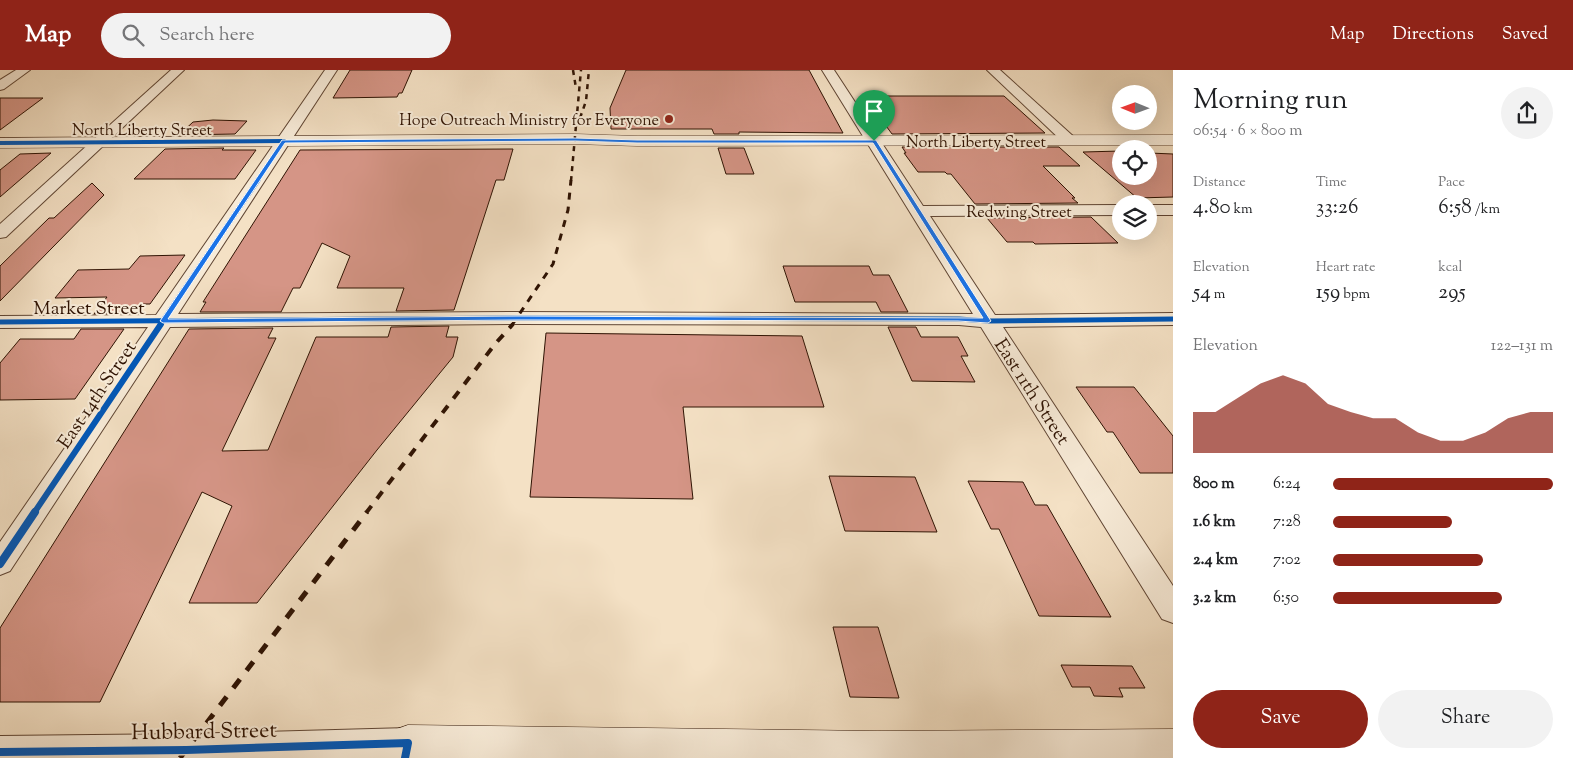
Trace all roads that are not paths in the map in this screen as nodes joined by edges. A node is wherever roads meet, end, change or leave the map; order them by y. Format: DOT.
graph roads {
  1 [pos="24,70"];
  2 [pos="178,70"];
  3 [pos="331,70"];
  4 [pos="828,70"];
  5 [pos="993,70"];
  6 [pos="0,86"];
  7 [pos="1069,140"];
  8 [pos="1173,140"];
  9 [pos="284,141"];
  10 [pos="874,141"];
  11 [pos="99,142"];
  12 [pos="0,143"];
  13 [pos="1112,210"];
  14 [pos="1157,210"];
  15 [pos="1173,210"];
  16 [pos="917,211"];
  17 [pos="0,233"];
  18 [pos="1173,319"];
  19 [pos="163,321"];
  20 [pos="988,321"];
  21 [pos="0,322"];
  22 [pos="0,564"];
  23 [pos="1173,611"];
  24 [pos="408,743"];
  25 [pos="1173,747"];
  26 [pos="0,752"];
  1 -- 6 [label="street"];
  2 -- 11 [label="street"];
  3 -- 9 [label="street, East 14th Street"];
  4 -- 10 [label="street, East 11th Street"];
  5 -- 7 [label="street"];
  7 -- 8 [label="street, North Liberty Street"];
  7 -- 10 [label="street, North Liberty Street"];
  9 -- 10 [label="street, North Liberty Street"];
  9 -- 11 [label="street, North Liberty Street"];
  9 -- 19 [label="street, East 14th Street"];
  10 -- 16 [label="street, East 11th Street"];
  11 -- 12 [label="street, North Liberty Street"];
  11 -- 17 [label="street"];
  13 -- 16 [label="street, Redwing Street"];
  14 -- 15 [label="street"];
  16 -- 20 [label="street, East 11th Street"];
  18 -- 20 [label="street, Market Street"];
  19 -- 20 [label="street, Market Street"];
  19 -- 21 [label="street, Market Street"];
  19 -- 22 [label="street, East 14th Street"];
  20 -- 23 [label="street, East 11th Street"];
  24 -- 25 [label="street, Hubbard Street"];
  24 -- 26 [label="street, Hubbard Street"];
}
